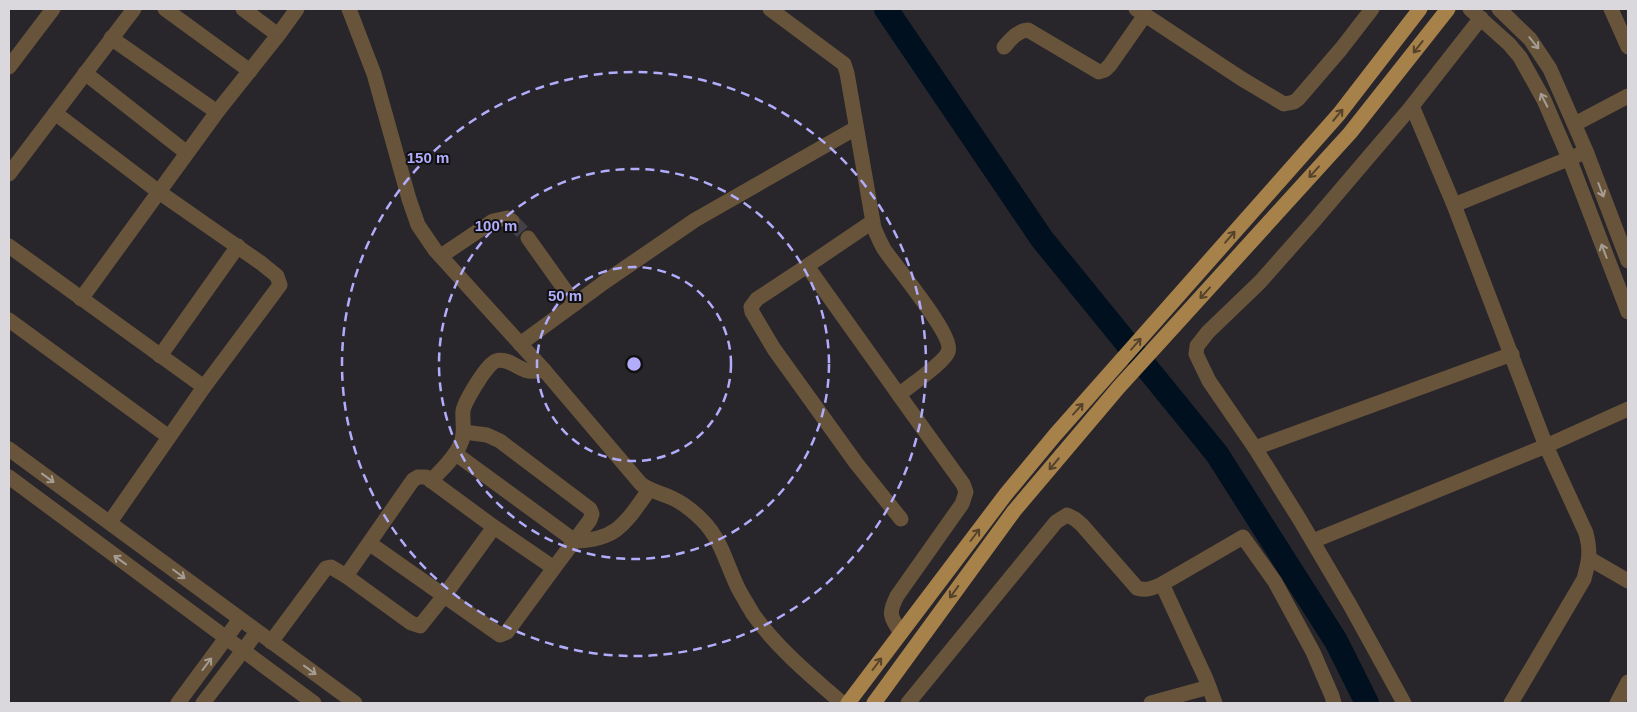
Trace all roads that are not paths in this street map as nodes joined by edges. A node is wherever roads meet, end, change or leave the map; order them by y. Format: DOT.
graph roads {
  1 [pos="53,9"];
  2 [pos="134,9"];
  3 [pos="165,9"];
  4 [pos="243,9"];
  5 [pos="296,9"];
  6 [pos="349,9"];
  7 [pos="770,9"];
  8 [pos="1372,9"];
  9 [pos="1420,9"];
  10 [pos="1448,9"];
  11 [pos="1499,9"];
  12 [pos="1611,9"];
  13 [pos="1141,12"];
  14 [pos="1476,14"];
  15 [pos="278,35"];
  16 [pos="111,38"];
  17 [pos="1004,46"];
  18 [pos="1628,47"];
  19 [pos="9,67"];
  20 [pos="250,71"];
  21 [pos="85,73"];
  22 [pos="1628,96"];
  23 [pos="1412,106"];
  24 [pos="55,112"];
  25 [pos="218,112"];
  26 [pos="1575,124"];
  27 [pos="856,128"];
  28 [pos="1586,151"];
  29 [pos="188,153"];
  30 [pos="1569,158"];
  31 [pos="9,174"];
  32 [pos="159,192"];
  33 [pos="1454,205"];
  34 [pos="512,221"];
  35 [pos="872,222"];
  36 [pos="528,238"];
  37 [pos="9,246"];
  38 [pos="238,246"];
  39 [pos="441,256"];
  40 [pos="1628,262"];
  41 [pos="808,266"];
  42 [pos="1612,271"];
  43 [pos="81,299"];
  44 [pos="575,304"];
  45 [pos="1628,312"];
  46 [pos="9,320"];
  47 [pos="520,344"];
  48 [pos="1512,354"];
  49 [pos="160,356"];
  50 [pos="544,370"];
  51 [pos="204,387"];
  52 [pos="899,395"];
  53 [pos="1628,409"];
  54 [pos="464,432"];
  55 [pos="169,437"];
  56 [pos="1546,446"];
  57 [pos="1255,448"];
  58 [pos="9,449"];
  59 [pos="456,454"];
  60 [pos="9,477"];
  61 [pos="431,481"];
  62 [pos="649,490"];
  63 [pos="901,519"];
  64 [pos="110,522"];
  65 [pos="494,527"];
  66 [pos="575,540"];
  67 [pos="1313,541"];
  68 [pos="369,543"];
  69 [pos="1590,559"];
  70 [pos="554,568"];
  71 [pos="346,576"];
  72 [pos="1628,581"];
  73 [pos="1162,584"];
  74 [pos="444,596"];
  75 [pos="240,619"];
  76 [pos="258,632"];
  77 [pos="901,633"];
  78 [pos="226,638"];
  79 [pos="271,642"];
  80 [pos="243,651"];
  81 [pos="1628,682"];
  82 [pos="1209,687"];
  83 [pos="178,703"];
  84 [pos="204,703"];
  85 [pos="314,703"];
  86 [pos="355,703"];
  87 [pos="842,703"];
  88 [pos="848,703"];
  89 [pos="874,703"];
  90 [pos="908,703"];
  91 [pos="1151,703"];
  92 [pos="1215,703"];
  93 [pos="1334,703"];
  94 [pos="1404,703"];
  95 [pos="1512,703"];
  96 [pos="1617,703"];
  1 -- 19 [label="street"];
  2 -- 16 [label="street"];
  3 -- 20 [label="street"];
  4 -- 15 [label="street"];
  5 -- 15 [label="street"];
  6 -- 39 [label="street"];
  7 -- 27 [label="street"];
  8 -- 13 [label="street"];
  77 -- 9 [label="main road, one-way"];
  10 -- 89 [label="main road, one-way"];
  11 -- 26 [label="street, one-way"];
  12 -- 18 [label="street"];
  13 -- 17 [label="street"];
  14 -- 23 [label="street"];
  30 -- 14 [label="street, one-way"];
  15 -- 20 [label="street"];
  16 -- 21 [label="street"];
  16 -- 25 [label="street"];
  20 -- 25 [label="street"];
  21 -- 24 [label="street"];
  21 -- 29 [label="street"];
  22 -- 26 [label="street"];
  23 -- 33 [label="street"];
  23 -- 57 [label="street"];
  24 -- 31 [label="street"];
  24 -- 32 [label="street"];
  25 -- 29 [label="street"];
  26 -- 28 [label="street"];
  27 -- 35 [label="street"];
  27 -- 44 [label="street"];
  28 -- 30 [label="street"];
  28 -- 40 [label="street, one-way"];
  29 -- 32 [label="street"];
  30 -- 33 [label="street"];
  42 -- 30 [label="street, one-way"];
  32 -- 38 [label="street"];
  32 -- 43 [label="street"];
  33 -- 48 [label="street"];
  34 -- 39 [label="street"];
  35 -- 41 [label="street"];
  35 -- 52 [label="street"];
  36 -- 44 [label="street"];
  37 -- 43 [label="street"];
  38 -- 49 [label="street"];
  38 -- 51 [label="street"];
  39 -- 47 [label="street"];
  40 -- 42 [label="street"];
  41 -- 52 [label="street"];
  41 -- 63 [label="street"];
  42 -- 45 [label="street"];
  43 -- 49 [label="street"];
  44 -- 47 [label="street"];
  46 -- 55 [label="street"];
  47 -- 50 [label="street"];
  48 -- 56 [label="street"];
  48 -- 57 [label="street"];
  49 -- 51 [label="street"];
  50 -- 54 [label="street"];
  50 -- 62 [label="street"];
  51 -- 55 [label="street"];
  52 -- 77 [label="street"];
  53 -- 56 [label="street"];
  54 -- 59 [label="street"];
  54 -- 66 [label="street"];
  55 -- 64 [label="street"];
  56 -- 67 [label="street"];
  56 -- 69 [label="street"];
  57 -- 67 [label="street"];
  58 -- 64 [label="street, one-way"];
  59 -- 61 [label="street"];
  59 -- 66 [label="street"];
  78 -- 60 [label="street, one-way"];
  61 -- 65 [label="street"];
  61 -- 68 [label="street"];
  62 -- 66 [label="street"];
  62 -- 87 [label="street"];
  64 -- 75 [label="street, one-way"];
  65 -- 70 [label="street"];
  65 -- 74 [label="street"];
  66 -- 70 [label="street"];
  67 -- 94 [label="street"];
  68 -- 71 [label="street"];
  68 -- 74 [label="street"];
  69 -- 72 [label="street"];
  69 -- 95 [label="street"];
  70 -- 74 [label="street"];
  71 -- 74 [label="street"];
  71 -- 79 [label="street"];
  73 -- 82 [label="street"];
  73 -- 90 [label="street"];
  73 -- 93 [label="street"];
  75 -- 76 [label="street"];
  75 -- 78 [label="street"];
  76 -- 79 [label="street"];
  76 -- 80 [label="street"];
  88 -- 77 [label="main road, one-way"];
  78 -- 80 [label="street"];
  83 -- 78 [label="street, one-way"];
  79 -- 86 [label="street, one-way"];
  80 -- 84 [label="street"];
  80 -- 85 [label="street"];
  81 -- 96 [label="street"];
  82 -- 91 [label="street"];
  82 -- 92 [label="street"];
}
